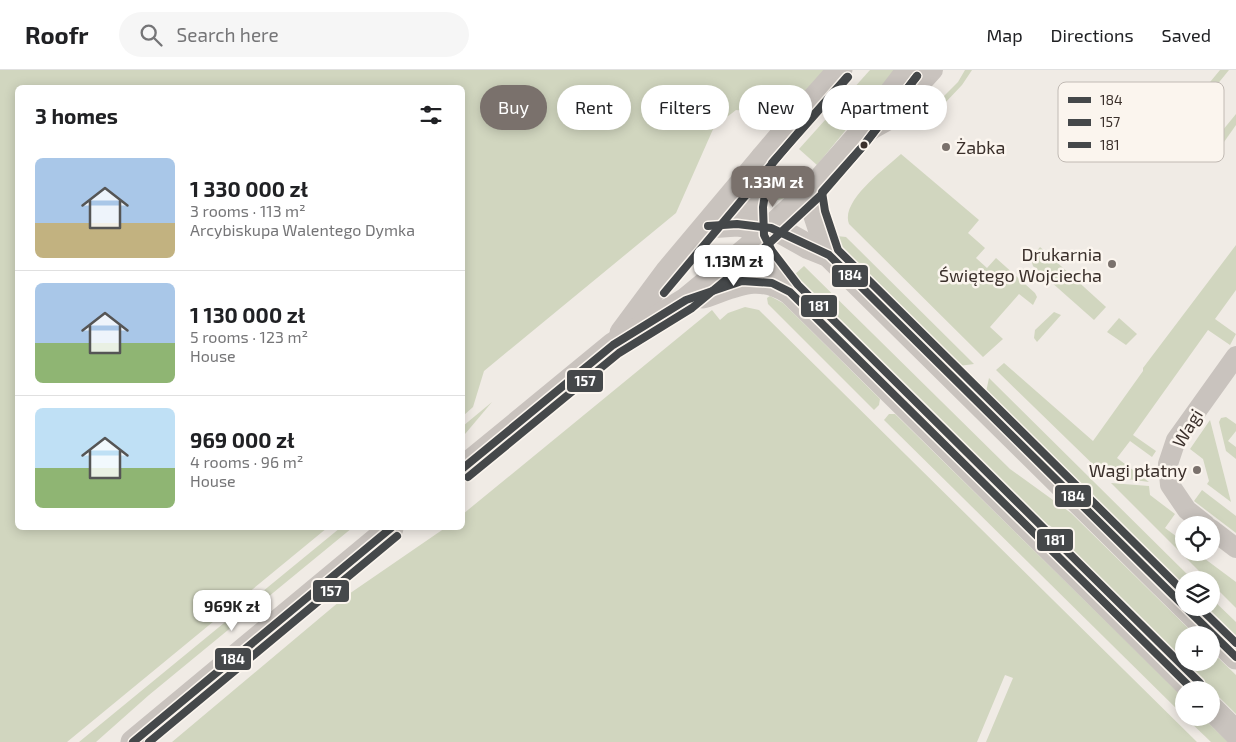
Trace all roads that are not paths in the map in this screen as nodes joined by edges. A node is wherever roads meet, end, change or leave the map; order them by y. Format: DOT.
graph roads {
  1 [pos="840,70"];
  2 [pos="910,70"];
  3 [pos="933,70"];
  4 [pos="856,139"];
  5 [pos="763,158"];
  6 [pos="812,189"];
  7 [pos="708,226"];
  8 [pos="760,232"];
  9 [pos="829,255"];
  10 [pos="790,292"];
  11 [pos="686,300"];
  12 [pos="612,345"];
  13 [pos="1236,356"];
  14 [pos="465,466"];
  15 [pos="1195,516"];
  16 [pos="389,530"];
  17 [pos="1220,536"];
  18 [pos="1236,548"];
  19 [pos="1175,597"];
  20 [pos="1194,616"];
  21 [pos="1236,657"];
  22 [pos="1184,681"];
  23 [pos="1220,717"];
  24 [pos="1236,733"];
  25 [pos="133,742"];
  1 -- 5 [label="street"];
  2 -- 4 [label="street"];
  3 -- 4 [label="street"];
  4 -- 6 [label="street"];
  5 -- 7 [label="street"];
  5 -- 8 [label="street"];
  6 -- 8 [label="street"];
  6 -- 9 [label="street"];
  7 -- 8 [label="street"];
  7 -- 12 [label="street"];
  8 -- 9 [label="street"];
  8 -- 10 [label="street"];
  8 -- 11 [label="street"];
  9 -- 19 [label="street"];
  10 -- 11 [label="street"];
  10 -- 22 [label="street"];
  11 -- 12 [label="street"];
  12 -- 14 [label="street"];
  13 -- 15 [label="street, Wagi"];
  16 -- 25 [label="street"];
  17 -- 18 [label="street"];
  20 -- 21 [label="street"];
  23 -- 24 [label="street"];
}
